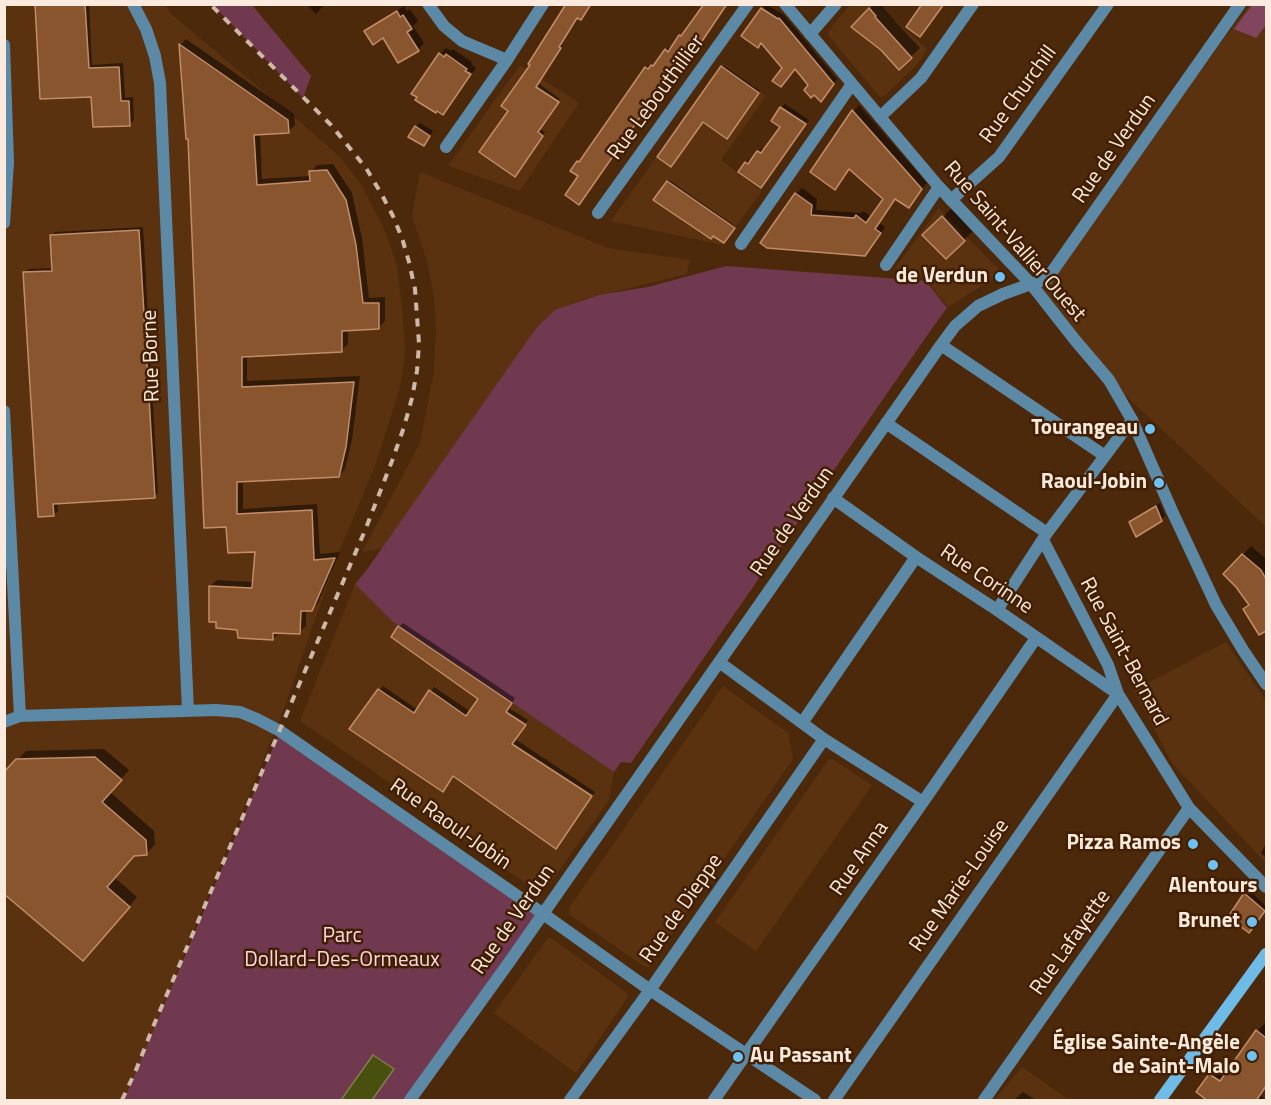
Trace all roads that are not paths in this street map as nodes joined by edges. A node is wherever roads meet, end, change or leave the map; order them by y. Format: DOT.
graph roads {
  1 [pos="133,4"];
  2 [pos="428,4"];
  3 [pos="543,4"];
  4 [pos="748,4"];
  5 [pos="785,4"];
  6 [pos="836,4"];
  7 [pos="973,4"];
  8 [pos="1108,4"];
  9 [pos="1240,4"];
  10 [pos="810,34"];
  11 [pos="4,45"];
  12 [pos="507,60"];
  13 [pos="852,84"];
  14 [pos="880,117"];
  15 [pos="446,147"];
  16 [pos="6,162"];
  17 [pos="939,186"];
  18 [pos="951,200"];
  19 [pos="598,213"];
  20 [pos="4,223"];
  21 [pos="741,244"];
  22 [pos="886,265"];
  23 [pos="1031,284"];
  24 [pos="941,345"];
  25 [pos="4,411"];
  26 [pos="1132,420"];
  27 [pos="886,423"];
  28 [pos="5,444"];
  29 [pos="1105,456"];
  30 [pos="833,498"];
  31 [pos="1045,537"];
  32 [pos="916,557"];
  33 [pos="997,610"];
  34 [pos="1036,638"];
  35 [pos="719,662"];
  36 [pos="1266,684"];
  37 [pos="1118,694"];
  38 [pos="188,711"];
  39 [pos="20,716"];
  40 [pos="4,722"];
  41 [pos="802,723"];
  42 [pos="824,739"];
  43 [pos="923,802"];
  44 [pos="1189,808"];
  45 [pos="1266,888"];
  46 [pos="542,913"];
  47 [pos="1266,954"];
  48 [pos="650,990"];
  49 [pos="746,1054"];
  50 [pos="410,1101"];
  51 [pos="570,1101"];
  52 [pos="714,1101"];
  53 [pos="815,1101"];
  54 [pos="834,1101"];
  55 [pos="984,1101"];
  56 [pos="1160,1101"];
  1 -- 38 [label="street, Rue Borne"];
  2 -- 12 [label="street"];
  3 -- 12 [label="street"];
  4 -- 19 [label="street, Rue Lebouthillier"];
  5 -- 10 [label="street, Rue Saint-Vallier Ouest"];
  6 -- 10 [label="street"];
  7 -- 14 [label="street"];
  8 -- 18 [label="street, Rue Churchill"];
  9 -- 23 [label="street, Rue de Verdun"];
  10 -- 13 [label="street, Rue Saint-Vallier Ouest"];
  11 -- 16 [label="street"];
  12 -- 15 [label="street"];
  13 -- 14 [label="street, Rue Saint-Vallier Ouest"];
  13 -- 21 [label="street"];
  14 -- 17 [label="street, Rue Saint-Vallier Ouest"];
  16 -- 20 [label="street"];
  17 -- 18 [label="street, Rue Saint-Vallier Ouest"];
  17 -- 22 [label="street"];
  18 -- 23 [label="street, Rue Saint-Vallier Ouest"];
  23 -- 24 [label="street, Rue de Verdun"];
  23 -- 26 [label="street, Rue Saint-Vallier Ouest"];
  24 -- 27 [label="street, Rue de Verdun"];
  24 -- 29 [label="street"];
  25 -- 28 [label="street"];
  26 -- 29 [label="street"];
  26 -- 36 [label="street, Rue Saint-Vallier Ouest"];
  27 -- 30 [label="street, Rue de Verdun"];
  27 -- 31 [label="street, Rue Saint-Bernard"];
  28 -- 39 [label="street"];
  29 -- 31 [label="street"];
  30 -- 32 [label="street, Rue Corinne"];
  30 -- 35 [label="street, Rue de Verdun"];
  31 -- 33 [label="street"];
  31 -- 37 [label="street, Rue Saint-Bernard"];
  32 -- 33 [label="street, Rue Corinne"];
  32 -- 41 [label="street"];
  33 -- 34 [label="street, Rue Corinne"];
  34 -- 37 [label="street, Rue Corinne"];
  34 -- 43 [label="street, Rue Anna"];
  35 -- 41 [label="street"];
  35 -- 46 [label="street, Rue de Verdun"];
  37 -- 44 [label="street, Rue Saint-Bernard"];
  37 -- 54 [label="street, Rue Marie-Louise"];
  38 -- 39 [label="street, Rue Raoul-Jobin"];
  38 -- 46 [label="street, Rue Raoul-Jobin"];
  39 -- 40 [label="street, Rue Raoul-Jobin"];
  41 -- 42 [label="street"];
  42 -- 43 [label="street"];
  42 -- 48 [label="street, Rue de Dieppe"];
  43 -- 49 [label="street, Rue Anna"];
  44 -- 45 [label="street, Rue Saint-Bernard"];
  44 -- 55 [label="street, Rue Lafayette"];
  46 -- 48 [label="street, Rue Raoul-Jobin"];
  46 -- 50 [label="street, Rue de Verdun"];
  47 -- 56 [label="main road"];
  48 -- 49 [label="street, Rue Raoul-Jobin"];
  48 -- 51 [label="street, Rue de Dieppe"];
  49 -- 52 [label="street, Rue Anna"];
  49 -- 53 [label="street, Rue Raoul-Jobin"];
}
